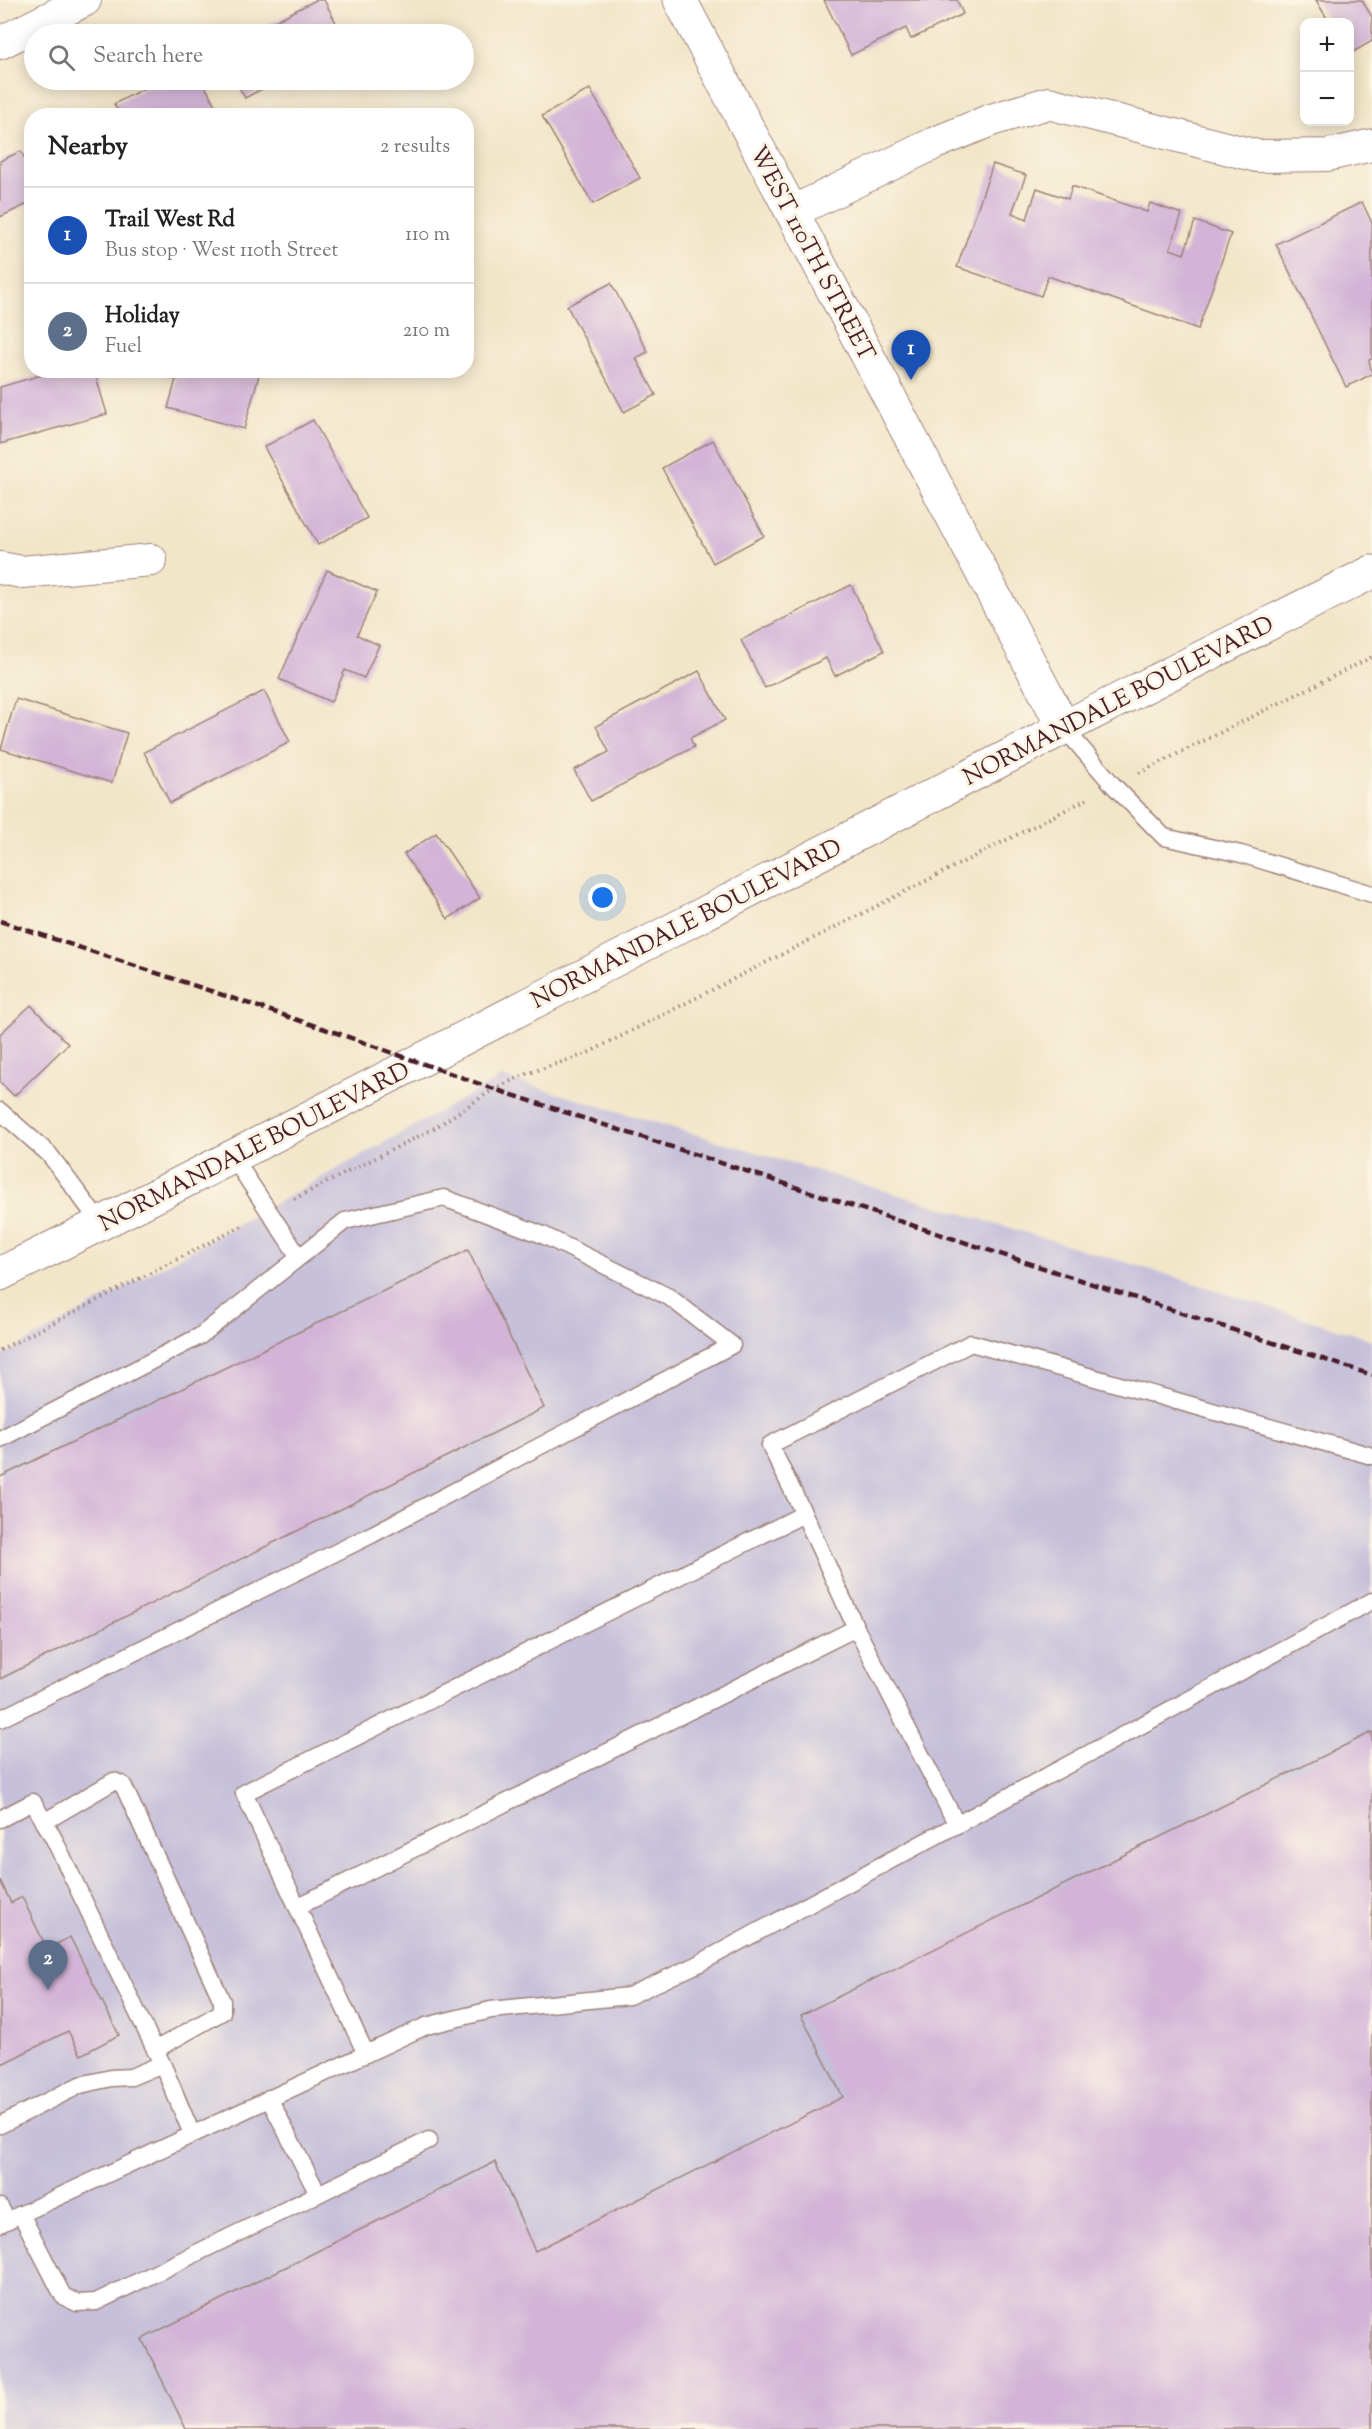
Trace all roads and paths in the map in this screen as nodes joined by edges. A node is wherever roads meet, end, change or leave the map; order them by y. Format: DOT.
graph roads {
  1 [pos="85,0"];
  2 [pos="680,0"];
  3 [pos="31,12"];
  4 [pos="0,43"];
  5 [pos="1372,145"];
  6 [pos="792,212"];
  7 [pos="152,560"];
  8 [pos="0,568"];
  9 [pos="1372,572"];
  10 [pos="1372,657"];
  11 [pos="1064,728"];
  12 [pos="1113,785"];
  13 [pos="1372,894"];
  14 [pos="0,1111"];
  15 [pos="233,1156"];
  16 [pos="270,1212"];
  17 [pos="101,1224"];
  18 [pos="299,1257"];
  19 [pos="0,1274"];
  20 [pos="0,1350"];
  21 [pos="0,1439"];
  22 [pos="1372,1456"];
  23 [pos="804,1514"];
  24 [pos="1372,1601"];
  25 [pos="856,1628"];
  26 [pos="0,1719"];
  27 [pos="0,1819"];
  28 [pos="44,1822"];
  29 [pos="957,1825"];
  30 [pos="297,1906"];
  31 [pos="366,2054"];
  32 [pos="158,2057"];
  33 [pos="269,2098"];
  34 [pos="0,2125"];
  35 [pos="192,2134"];
  36 [pos="429,2140"];
  37 [pos="318,2194"];
  38 [pos="7,2216"];
  1 -- 3 [label="street"];
  2 -- 6 [label="street, WEST 110TH STREET"];
  3 -- 4 [label="street"];
  5 -- 6 [label="street"];
  6 -- 11 [label="street, WEST 110TH STREET"];
  7 -- 8 [label="street"];
  9 -- 11 [label="street, NORMANDALE BOULEVARD"];
  10 -- 12 [label="path"];
  11 -- 12 [label="lane"];
  11 -- 15 [label="street, NORMANDALE BOULEVARD"];
  12 -- 13 [label="lane"];
  12 -- 16 [label="path"];
  14 -- 17 [label="lane"];
  15 -- 16 [label="lane"];
  15 -- 17 [label="street, NORMANDALE BOULEVARD"];
  16 -- 18 [label="lane"];
  16 -- 20 [label="path"];
  17 -- 19 [label="street, NORMANDALE BOULEVARD"];
  18 -- 21 [label="lane"];
  18 -- 26 [label="lane"];
  22 -- 23 [label="lane"];
  23 -- 25 [label="lane"];
  23 -- 30 [label="lane"];
  24 -- 29 [label="lane"];
  25 -- 29 [label="lane"];
  25 -- 30 [label="lane"];
  27 -- 28 [label="lane"];
  28 -- 32 [label="lane"];
  28 -- 32 [label="lane"];
  29 -- 31 [label="lane"];
  30 -- 31 [label="lane"];
  31 -- 33 [label="lane"];
  32 -- 34 [label="lane"];
  32 -- 35 [label="lane"];
  33 -- 35 [label="lane"];
  33 -- 37 [label="lane"];
  35 -- 38 [label="lane"];
  36 -- 37 [label="lane"];
  37 -- 38 [label="lane"];
}
